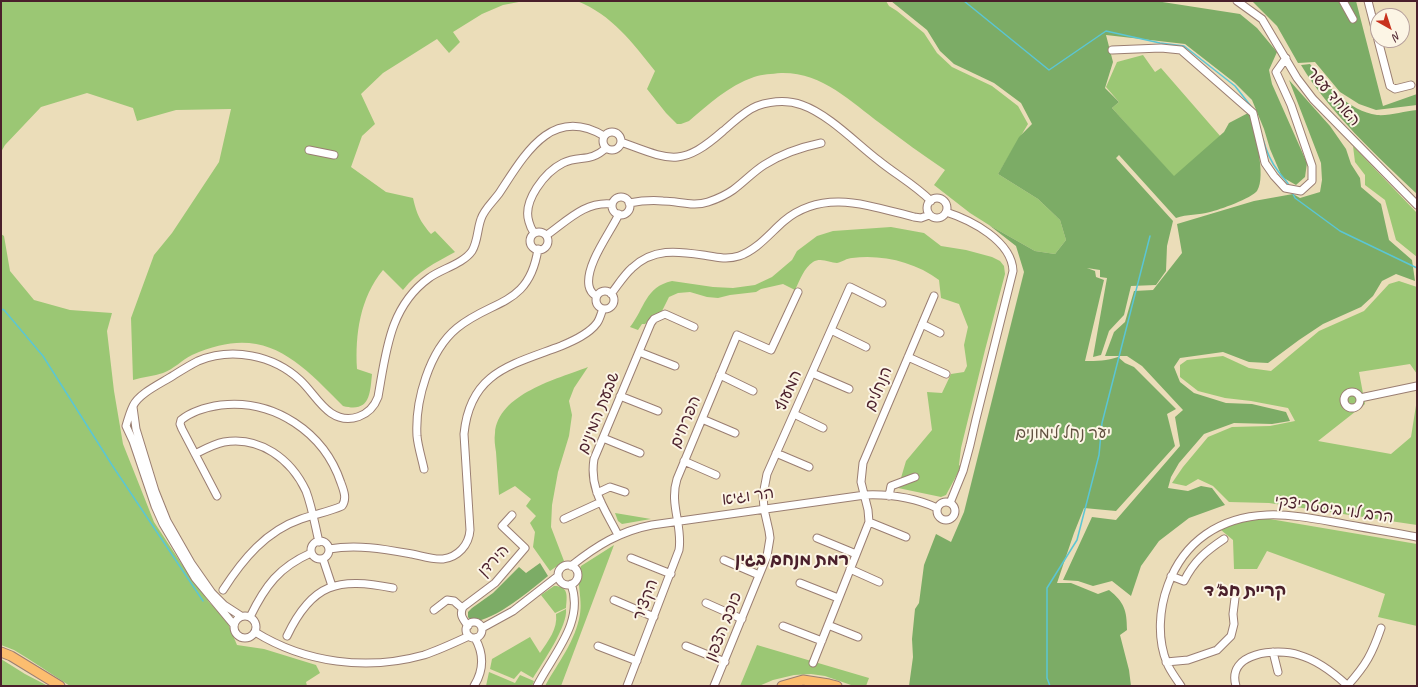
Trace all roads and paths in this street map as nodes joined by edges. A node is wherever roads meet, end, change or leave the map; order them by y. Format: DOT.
graph roads {
  1 [pos="1237,1"];
  2 [pos="1343,1"];
  3 [pos="1353,19"];
  4 [pos="1380,48"];
  5 [pos="1112,50"];
  6 [pos="1286,58"];
  7 [pos="1411,85"];
  8 [pos="604,136"];
  9 [pos="621,142"];
  10 [pos="821,143"];
  11 [pos="606,148"];
  12 [pos="309,150"];
  13 [pos="334,155"];
  14 [pos="931,201"];
  15 [pos="629,203"];
  16 [pos="612,204"];
  17 [pos="1417,205"];
  18 [pos="946,212"];
  19 [pos="619,214"];
  20 [pos="929,214"];
  21 [pos="534,233"];
  22 [pos="546,235"];
  23 [pos="538,249"];
  24 [pos="798,292"];
  25 [pos="611,294"];
  26 [pos="596,296"];
  27 [pos="934,296"];
  28 [pos="882,303"];
  29 [pos="603,309"];
  30 [pos="922,324"];
  31 [pos="694,327"];
  32 [pos="831,330"];
  33 [pos="940,333"];
  34 [pos="866,347"];
  35 [pos="639,352"];
  36 [pos="908,357"];
  37 [pos="675,366"];
  38 [pos="812,373"];
  39 [pos="946,374"];
  40 [pos="720,375"];
  41 [pos="1417,386"];
  42 [pos="849,389"];
  43 [pos="753,391"];
  44 [pos="620,396"];
  45 [pos="1360,398"];
  46 [pos="133,405"];
  47 [pos="658,411"];
  48 [pos="794,414"];
  49 [pos="702,419"];
  50 [pos="823,428"];
  51 [pos="735,433"];
  52 [pos="602,438"];
  53 [pos="640,453"];
  54 [pos="776,453"];
  55 [pos="196,454"];
  56 [pos="684,461"];
  57 [pos="809,467"];
  58 [pos="424,469"];
  59 [pos="716,475"];
  60 [pos="915,476"];
  61 [pos="625,492"];
  62 [pos="597,493"];
  63 [pos="864,495"];
  64 [pos="217,496"];
  65 [pos="889,496"];
  66 [pos="601,502"];
  67 [pos="950,503"];
  68 [pos="938,508"];
  69 [pos="764,509"];
  70 [pos="312,515"];
  71 [pos="512,515"];
  72 [pos="564,519"];
  73 [pos="677,522"];
  74 [pos="868,522"];
  75 [pos="618,535"];
  76 [pos="906,537"];
  77 [pos="1417,537"];
  78 [pos="817,538"];
  79 [pos="1224,540"];
  80 [pos="319,542"];
  81 [pos="329,549"];
  82 [pos="311,553"];
  83 [pos="856,554"];
  84 [pos="631,558"];
  85 [pos="323,559"];
  86 [pos="724,560"];
  87 [pos="571,566"];
  88 [pos="850,569"];
  89 [pos="671,574"];
  90 [pos="759,575"];
  91 [pos="558,576"];
  92 [pos="1171,576"];
  93 [pos="800,582"];
  94 [pos="879,582"];
  95 [pos="571,584"];
  96 [pos="332,586"];
  97 [pos="393,588"];
  98 [pos="223,590"];
  99 [pos="1236,590"];
  100 [pos="838,598"];
  101 [pos="614,600"];
  102 [pos="706,603"];
  103 [pos="462,608"];
  104 [pos="434,610"];
  105 [pos="241,616"];
  106 [pos="250,617"];
  107 [pos="654,617"];
  108 [pos="742,619"];
  109 [pos="234,625"];
  110 [pos="828,625"];
  111 [pos="468,626"];
  112 [pos="783,626"];
  113 [pos="482,628"];
  114 [pos="1381,628"];
  115 [pos="255,632"];
  116 [pos="287,636"];
  117 [pos="472,637"];
  118 [pos="858,637"];
  119 [pos="822,641"];
  120 [pos="598,646"];
  121 [pos="686,646"];
  122 [pos="1,652"];
  123 [pos="1272,652"];
  124 [pos="637,661"];
  125 [pos="725,662"];
  126 [pos="813,662"];
  127 [pos="1166,662"];
  128 [pos="1278,672"];
  129 [pos="60,686"];
  130 [pos="474,686"];
  131 [pos="537,686"];
  132 [pos="627,686"];
  133 [pos="714,686"];
  134 [pos="782,686"];
  135 [pos="837,686"];
  136 [pos="1181,686"];
  137 [pos="1236,686"];
  138 [pos="1348,686"];
  1 -- 6 [label="street, האחד עשר"];
  2 -- 3 [label="street"];
  4 -- 7 [label="street"];
  5 -- 6 [label="street"];
  6 -- 17 [label="street, האחד עשר"];
  8 -- 9 [label="street"];
  8 -- 11 [label="street"];
  8 -- 46 [label="street"];
  9 -- 11 [label="street"];
  9 -- 14 [label="street"];
  10 -- 15 [label="street"];
  11 -- 21 [label="street"];
  12 -- 13 [label="street"];
  14 -- 18 [label="street"];
  14 -- 20 [label="street"];
  15 -- 16 [label="street"];
  15 -- 19 [label="street"];
  16 -- 19 [label="street"];
  16 -- 22 [label="street"];
  18 -- 20 [label="street"];
  18 -- 67 [label="street"];
  19 -- 26 [label="street"];
  20 -- 25 [label="street"];
  21 -- 22 [label="street"];
  21 -- 23 [label="street"];
  22 -- 23 [label="street"];
  23 -- 58 [label="street"];
  24 -- 40 [label="street, הפרחים"];
  25 -- 26 [label="street"];
  25 -- 29 [label="street"];
  26 -- 29 [label="street"];
  27 -- 30 [label="street, הנחלים"];
  28 -- 32 [label="street, המעוף"];
  29 -- 81 [label="street"];
  30 -- 33 [label="street"];
  30 -- 36 [label="street, הנחלים"];
  31 -- 35 [label="street, שבעת המינים"];
  32 -- 34 [label="street"];
  32 -- 38 [label="street, המעוף"];
  35 -- 37 [label="street"];
  35 -- 44 [label="street, שבעת המינים"];
  36 -- 39 [label="street"];
  36 -- 63 [label="street, הנחלים"];
  38 -- 42 [label="street"];
  38 -- 48 [label="street, המעוף"];
  40 -- 43 [label="street"];
  40 -- 49 [label="street, הפרחים"];
  41 -- 45 [label="street"];
  44 -- 47 [label="street"];
  44 -- 52 [label="street, שבעת המינים"];
  46 -- 105 [label="street"];
  46 -- 109 [label="street"];
  48 -- 50 [label="street"];
  48 -- 54 [label="street, המעוף"];
  49 -- 51 [label="street"];
  49 -- 56 [label="street, הפרחים"];
  52 -- 53 [label="street"];
  52 -- 62 [label="street, שבעת המינים"];
  54 -- 57 [label="street"];
  54 -- 69 [label="street, המעוף"];
  55 -- 64 [label="street"];
  55 -- 70 [label="street"];
  55 -- 70 [label="street"];
  56 -- 59 [label="street"];
  56 -- 73 [label="street, הפרחים"];
  60 -- 65 [label="street"];
  61 -- 62 [label="street"];
  62 -- 66 [label="street, שבעת המינים"];
  63 -- 65 [label="street, הר וגיא"];
  63 -- 69 [label="street, הר וגיא"];
  63 -- 74 [label="street, הנחלים"];
  65 -- 68 [label="street, הר וגיא"];
  66 -- 72 [label="street"];
  66 -- 75 [label="street, שבעת המינים"];
  67 -- 68 [label="street"];
  67 -- 68 [label="street"];
  69 -- 73 [label="street, הר וגיא"];
  69 -- 90 [label="street, כוכב הצפון"];
  70 -- 80 [label="street"];
  70 -- 98 [label="street"];
  71 -- 103 [label="street, הירדן"];
  73 -- 75 [label="street, הר וגיא"];
  73 -- 89 [label="street, הקציר"];
  74 -- 76 [label="street"];
  74 -- 83 [label="street"];
  75 -- 87 [label="street, הר וגיא"];
  77 -- 92 [label="street, הרב לוי ביסטריצקי"];
  78 -- 83 [label="street"];
  79 -- 92 [label="street"];
  80 -- 81 [label="street"];
  80 -- 82 [label="street"];
  81 -- 85 [label="street"];
  82 -- 85 [label="street"];
  82 -- 106 [label="street"];
  83 -- 88 [label="street"];
  84 -- 89 [label="street"];
  85 -- 96 [label="street"];
  86 -- 90 [label="street"];
  87 -- 91 [label="street"];
  87 -- 95 [label="street"];
  88 -- 94 [label="street"];
  88 -- 100 [label="street"];
  89 -- 107 [label="street, הקציר"];
  90 -- 108 [label="street, כוכב הצפון"];
  91 -- 95 [label="street"];
  91 -- 113 [label="street"];
  92 -- 127 [label="street, הרב לוי ביסטריצקי"];
  93 -- 100 [label="street"];
  95 -- 131 [label="street"];
  96 -- 97 [label="street"];
  96 -- 116 [label="street"];
  99 -- 127 [label="street"];
  100 -- 110 [label="street"];
  101 -- 107 [label="street"];
  102 -- 108 [label="street"];
  103 -- 104 [label="street"];
  103 -- 111 [label="street"];
  105 -- 106 [label="street"];
  105 -- 109 [label="street"];
  106 -- 115 [label="street"];
  107 -- 124 [label="street, הקציר"];
  108 -- 125 [label="street, כוכב הצפון"];
  109 -- 115 [label="street"];
  110 -- 118 [label="street"];
  110 -- 119 [label="street"];
  111 -- 113 [label="street"];
  111 -- 117 [label="street"];
  112 -- 119 [label="street"];
  113 -- 117 [label="street"];
  114 -- 138 [label="street"];
  115 -- 117 [label="street"];
  117 -- 130 [label="street"];
  119 -- 126 [label="street"];
  120 -- 124 [label="street"];
  121 -- 125 [label="street"];
  122 -- 129 [label="main road"];
  123 -- 128 [label="street"];
  123 -- 137 [label="street"];
  123 -- 138 [label="street"];
  124 -- 132 [label="street, הקציר"];
  125 -- 133 [label="street, כוכב הצפון"];
  127 -- 136 [label="street, הרב לוי ביסטריצקי"];
  134 -- 135 [label="main road"];
}
